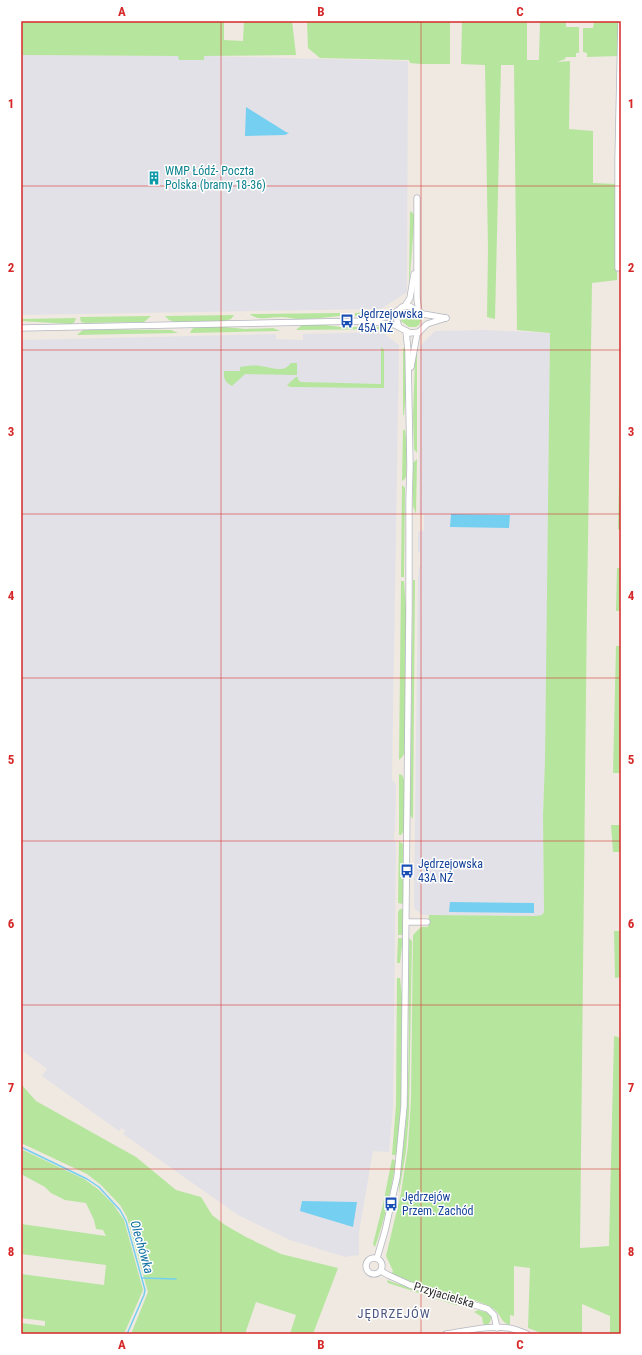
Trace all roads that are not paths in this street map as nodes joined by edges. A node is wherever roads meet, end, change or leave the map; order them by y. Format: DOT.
graph roads {
  1 [pos="621,21"];
  2 [pos="621,58"];
  3 [pos="620,164"];
  4 [pos="417,198"];
  5 [pos="417,256"];
  6 [pos="620,268"];
  7 [pos="405,306"];
  8 [pos="397,311"];
  9 [pos="421,312"];
  10 [pos="365,321"];
  11 [pos="424,326"];
  12 [pos="399,327"];
  13 [pos="21,328"];
  14 [pos="406,332"];
  15 [pos="419,332"];
  16 [pos="409,381"];
  17 [pos="406,922"];
  18 [pos="427,922"];
  19 [pos="377,1258"];
  20 [pos="381,1271"];
  21 [pos="497,1328"];
  22 [pos="446,1334"];
  23 [pos="528,1334"];
  1 -- 2 [label="street"];
  2 -- 3 [label="street"];
  3 -- 6 [label="street"];
  4 -- 5 [label="street"];
  5 -- 7 [label="street"];
  5 -- 9 [label="street"];
  7 -- 8 [label="street"];
  7 -- 9 [label="street"];
  8 -- 10 [label="street"];
  8 -- 12 [label="street"];
  9 -- 11 [label="street"];
  9 -- 11 [label="street"];
  10 -- 12 [label="street"];
  10 -- 13 [label="street"];
  11 -- 15 [label="street"];
  12 -- 14 [label="street"];
  14 -- 15 [label="street"];
  14 -- 16 [label="street"];
  15 -- 16 [label="street"];
  16 -- 17 [label="street"];
  17 -- 18 [label="street"];
  17 -- 19 [label="street"];
  19 -- 20 [label="street"];
  19 -- 20 [label="street"];
  20 -- 21 [label="street, Przyjacielska"];
  21 -- 22 [label="street"];
  21 -- 23 [label="street"];
}
